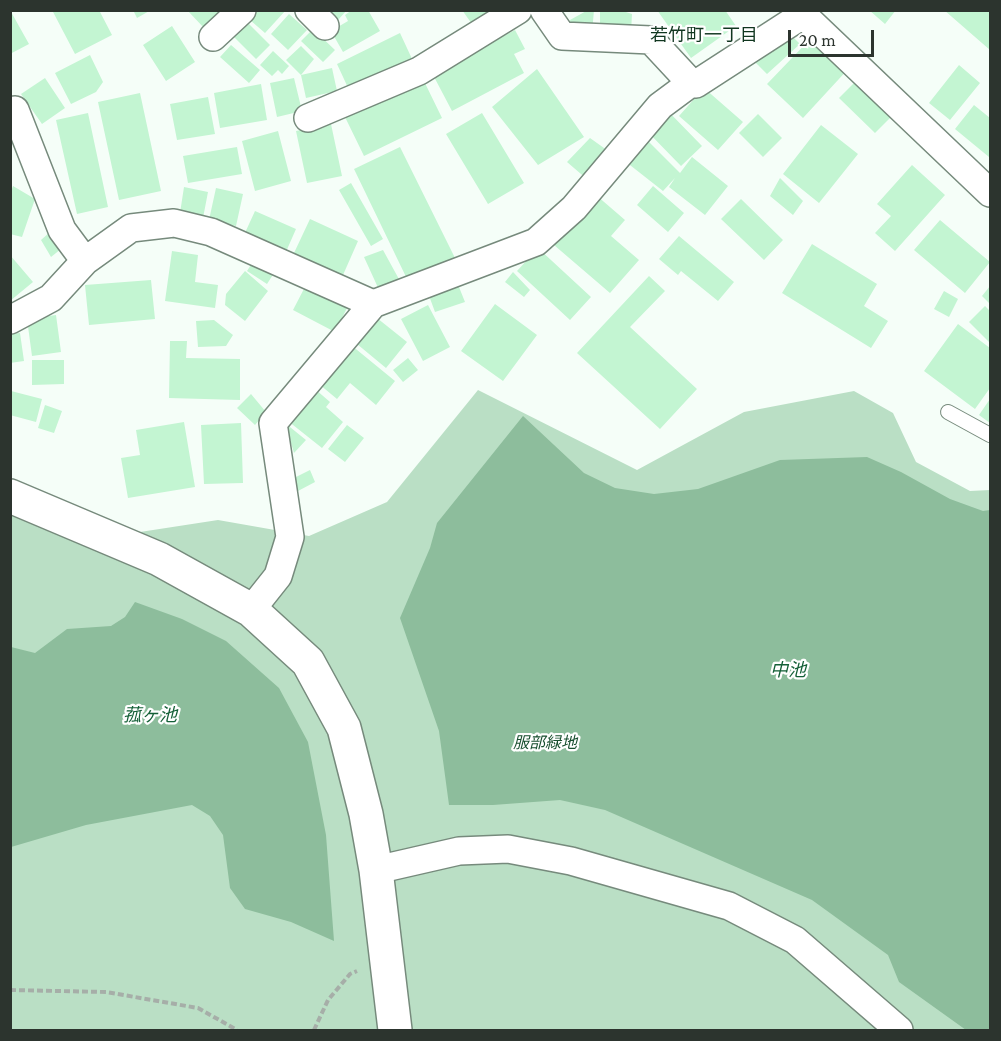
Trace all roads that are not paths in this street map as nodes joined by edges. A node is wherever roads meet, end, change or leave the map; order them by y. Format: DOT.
graph roads {
  1 [pos="242,10"];
  2 [pos="518,10"];
  3 [pos="544,10"];
  4 [pos="800,13"];
  5 [pos="213,37"];
  6 [pos="691,83"];
  7 [pos="10,111"];
  8 [pos="308,118"];
  9 [pos="990,193"];
  10 [pos="85,261"];
  11 [pos="373,304"];
  12 [pos="10,320"];
  13 [pos="948,412"];
  14 [pos="990,435"];
  15 [pos="10,496"];
  16 [pos="251,610"];
  17 [pos="376,870"];
  18 [pos="395,1030"];
  19 [pos="899,1030"];
  1 -- 5 [label="street"];
  2 -- 8 [label="street"];
  3 -- 6 [label="street"];
  4 -- 6 [label="street"];
  4 -- 9 [label="street"];
  6 -- 11 [label="street"];
  7 -- 10 [label="street"];
  10 -- 11 [label="street"];
  10 -- 12 [label="street"];
  11 -- 16 [label="street"];
  13 -- 14 [label="lane"];
  15 -- 16 [label="street"];
  16 -- 17 [label="street"];
  17 -- 18 [label="street"];
  17 -- 19 [label="street"];
}
